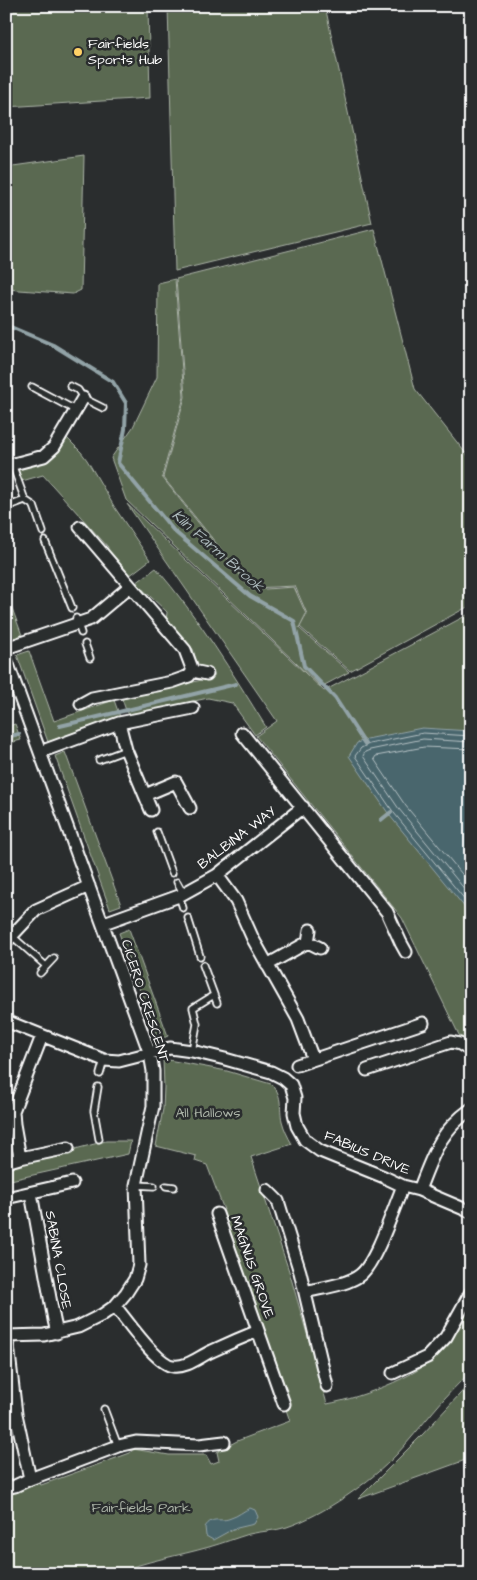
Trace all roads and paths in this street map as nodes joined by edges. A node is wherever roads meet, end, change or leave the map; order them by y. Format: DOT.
graph roads {
  1 [pos="32,386"];
  2 [pos="70,386"];
  3 [pos="83,398"];
  4 [pos="104,408"];
  5 [pos="75,410"];
  6 [pos="9,465"];
  7 [pos="25,500"];
  8 [pos="6,507"];
  9 [pos="80,528"];
  10 [pos="43,532"];
  11 [pos="46,541"];
  12 [pos="129,586"];
  13 [pos="72,608"];
  14 [pos="85,644"];
  15 [pos="6,648"];
  16 [pos="90,658"];
  17 [pos="6,659"];
  18 [pos="193,670"];
  19 [pos="207,674"];
  20 [pos="81,704"];
  21 [pos="193,708"];
  22 [pos="119,723"];
  23 [pos="242,733"];
  24 [pos="126,750"];
  25 [pos="40,752"];
  26 [pos="99,760"];
  27 [pos="145,794"];
  28 [pos="303,807"];
  29 [pos="190,808"];
  30 [pos="151,810"];
  31 [pos="157,832"];
  32 [pos="172,873"];
  33 [pos="217,875"];
  34 [pos="178,882"];
  35 [pos="88,886"];
  36 [pos="181,894"];
  37 [pos="183,908"];
  38 [pos="188,918"];
  39 [pos="104,923"];
  40 [pos="310,930"];
  41 [pos="10,934"];
  42 [pos="308,942"];
  43 [pos="320,948"];
  44 [pos="406,952"];
  45 [pos="200,956"];
  46 [pos="54,958"];
  47 [pos="203,964"];
  48 [pos="267,965"];
  49 [pos="46,966"];
  50 [pos="40,973"];
  51 [pos="214,995"];
  52 [pos="217,1003"];
  53 [pos="6,1021"];
  54 [pos="423,1023"];
  55 [pos="42,1036"];
  56 [pos="192,1051"];
  57 [pos="471,1051"];
  58 [pos="150,1054"];
  59 [pos="313,1059"];
  60 [pos="104,1060"];
  61 [pos="297,1065"];
  62 [pos="367,1070"];
  63 [pos="100,1074"];
  64 [pos="98,1087"];
  65 [pos="471,1109"];
  66 [pos="10,1111"];
  67 [pos="99,1139"];
  68 [pos="68,1148"];
  69 [pos="20,1158"];
  70 [pos="6,1162"];
  71 [pos="72,1183"];
  72 [pos="136,1185"];
  73 [pos="154,1186"];
  74 [pos="166,1186"];
  75 [pos="403,1186"];
  76 [pos="174,1187"];
  77 [pos="267,1190"];
  78 [pos="419,1190"];
  79 [pos="31,1193"];
  80 [pos="6,1198"];
  81 [pos="471,1212"];
  82 [pos="217,1214"];
  83 [pos="305,1292"];
  84 [pos="471,1292"];
  85 [pos="115,1306"];
  86 [pos="258,1330"];
  87 [pos="57,1333"];
  88 [pos="7,1336"];
  89 [pos="393,1373"];
  90 [pos="328,1386"];
  91 [pos="284,1404"];
  92 [pos="104,1410"];
  93 [pos="11,1415"];
  94 [pos="224,1442"];
  95 [pos="118,1446"];
  96 [pos="30,1479"];
  97 [pos="6,1488"];
  1 -- 5 [label="lane"];
  2 -- 3 [label="lane"];
  3 -- 4 [label="lane"];
  3 -- 5 [label="street"];
  5 -- 6 [label="street"];
  6 -- 7 [label="lane"];
  7 -- 8 [label="lane"];
  7 -- 10 [label="lane"];
  9 -- 12 [label="street"];
  11 -- 13 [label="lane"];
  12 -- 15 [label="street"];
  12 -- 18 [label="street"];
  14 -- 16 [label="lane"];
  17 -- 25 [label="street, CICERO CRESCENT"];
  18 -- 19 [label="street"];
  18 -- 20 [label="street"];
  21 -- 22 [label="street"];
  22 -- 24 [label="street"];
  22 -- 25 [label="street"];
  23 -- 28 [label="street"];
  24 -- 26 [label="lane"];
  24 -- 27 [label="street"];
  25 -- 35 [label="street, CICERO CRESCENT"];
  27 -- 29 [label="street"];
  27 -- 30 [label="street"];
  28 -- 33 [label="street, BALBINA WAY"];
  28 -- 44 [label="street"];
  31 -- 32 [label="lane"];
  33 -- 36 [label="street, BALBINA WAY"];
  33 -- 48 [label="street"];
  34 -- 36 [label="lane"];
  35 -- 39 [label="street, CICERO CRESCENT"];
  35 -- 41 [label="street"];
  36 -- 37 [label="lane"];
  36 -- 39 [label="street, BALBINA WAY"];
  38 -- 45 [label="lane"];
  39 -- 58 [label="street, CICERO CRESCENT"];
  40 -- 42 [label="street"];
  41 -- 49 [label="lane"];
  42 -- 43 [label="street"];
  42 -- 48 [label="street"];
  46 -- 49 [label="lane"];
  47 -- 51 [label="lane"];
  48 -- 59 [label="street"];
  49 -- 50 [label="lane"];
  51 -- 52 [label="lane"];
  51 -- 56 [label="lane"];
  53 -- 55 [label="street"];
  54 -- 59 [label="street"];
  55 -- 60 [label="street"];
  55 -- 66 [label="street"];
  56 -- 58 [label="street, FABIUS DRIVE"];
  56 -- 75 [label="street, FABIUS DRIVE"];
  57 -- 62 [label="street"];
  58 -- 60 [label="street, FABIUS DRIVE"];
  58 -- 72 [label="street, CICERO CRESCENT"];
  59 -- 61 [label="street"];
  60 -- 63 [label="lane"];
  64 -- 67 [label="lane"];
  65 -- 78 [label="street"];
  66 -- 69 [label="street"];
  68 -- 69 [label="street"];
  69 -- 70 [label="street"];
  71 -- 79 [label="street"];
  72 -- 73 [label="lane"];
  72 -- 85 [label="street, CICERO CRESCENT"];
  74 -- 76 [label="lane"];
  75 -- 78 [label="street, FABIUS DRIVE"];
  75 -- 83 [label="street"];
  77 -- 83 [label="street"];
  78 -- 81 [label="street, FABIUS DRIVE"];
  79 -- 80 [label="street"];
  79 -- 87 [label="street, SABINA CLOSE"];
  82 -- 86 [label="street, MAGNUS GROVE"];
  83 -- 90 [label="street"];
  84 -- 89 [label="street"];
  85 -- 86 [label="street, MAGNUS GROVE"];
  85 -- 87 [label="street, CICERO CRESCENT"];
  86 -- 91 [label="street, MAGNUS GROVE"];
  87 -- 88 [label="street, CICERO CRESCENT"];
  88 -- 93 [label="street"];
  92 -- 95 [label="lane"];
  93 -- 96 [label="street"];
  94 -- 95 [label="street"];
  95 -- 96 [label="street"];
  96 -- 97 [label="street"];
}
